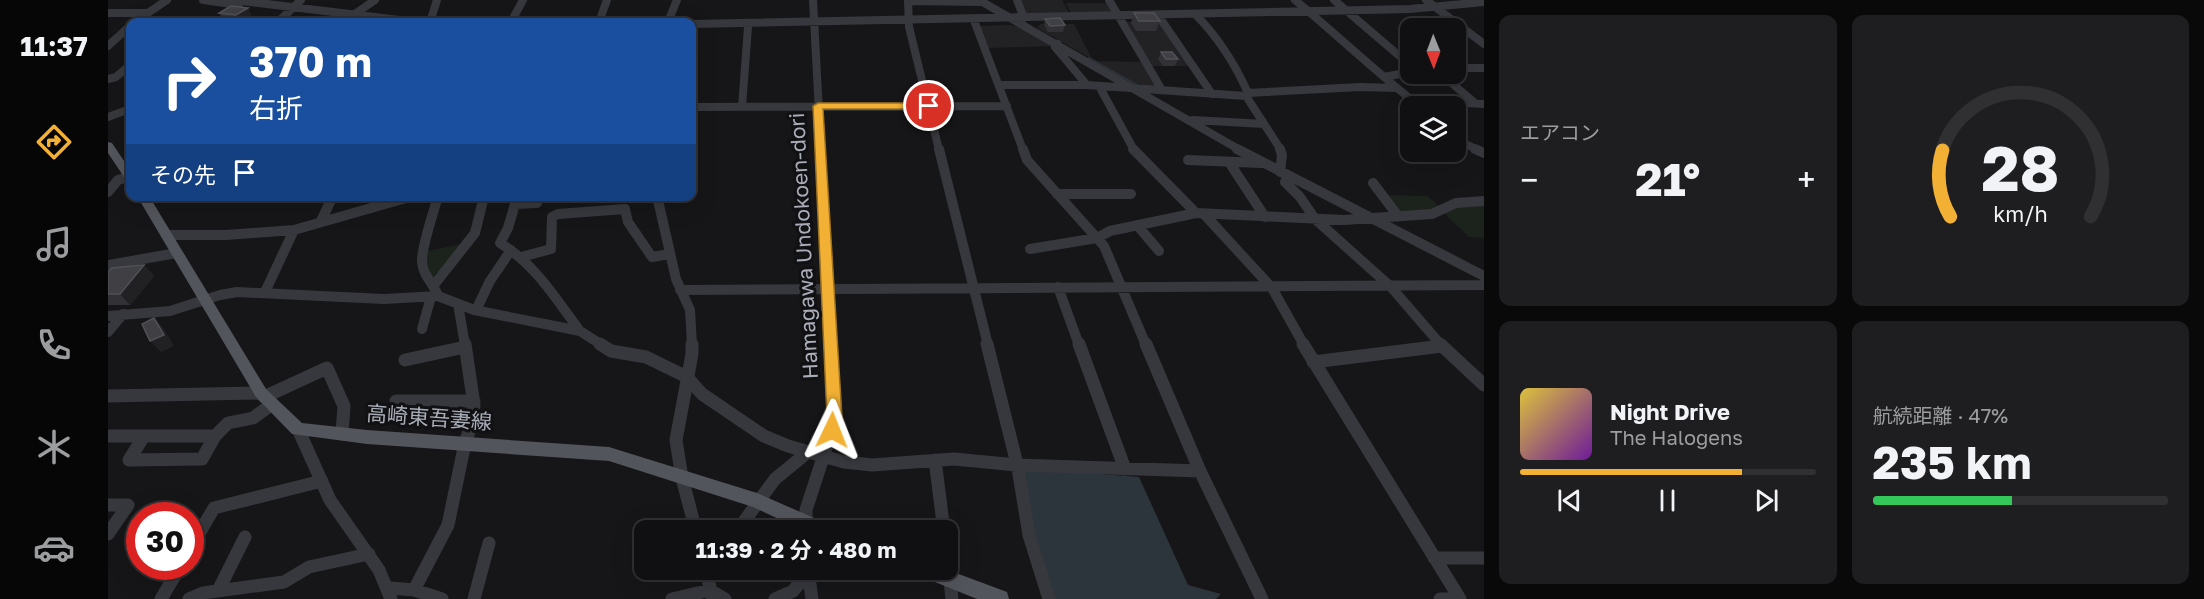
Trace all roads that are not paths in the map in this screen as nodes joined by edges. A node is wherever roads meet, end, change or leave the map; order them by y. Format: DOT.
graph roads {
  1 [pos="167,0"];
  2 [pos="203,0"];
  3 [pos="234,0"];
  4 [pos="301,0"];
  5 [pos="375,0"];
  6 [pos="437,0"];
  7 [pos="523,0"];
  8 [pos="607,0"];
  9 [pos="677,0"];
  10 [pos="813,0"];
  11 [pos="908,0"];
  12 [pos="1017,0"];
  13 [pos="1109,0"];
  14 [pos="1295,0"];
  15 [pos="1334,0"];
  16 [pos="1426,0"];
  17 [pos="981,1"];
  18 [pos="1484,4"];
  19 [pos="1438,9"];
  20 [pos="291,10"];
  21 [pos="1347,11"];
  22 [pos="1309,12"];
  23 [pos="108,13"];
  24 [pos="147,13"];
  25 [pos="1197,15"];
  26 [pos="352,16"];
  27 [pos="1119,17"];
  28 [pos="140,18"];
  29 [pos="282,18"];
  30 [pos="344,18"];
  31 [pos="373,18"];
  32 [pos="431,18"];
  33 [pos="514,18"];
  34 [pos="600,18"];
  35 [pos="670,18"];
  36 [pos="1160,18"];
  37 [pos="1018,19"];
  38 [pos="910,22"];
  39 [pos="975,23"];
  40 [pos="813,24"];
  41 [pos="696,26"];
  42 [pos="696,26"];
  43 [pos="748,27"];
  44 [pos="126,30"];
  45 [pos="1058,44"];
  46 [pos="1484,44"];
  47 [pos="108,46"];
  48 [pos="1400,56"];
  49 [pos="126,68"];
  50 [pos="1466,68"];
  51 [pos="1484,68"];
  52 [pos="1400,74"];
  53 [pos="1384,77"];
  54 [pos="112,78"];
  55 [pos="1454,84"];
  56 [pos="999,85"];
  57 [pos="1087,85"];
  58 [pos="1099,86"];
  59 [pos="1135,88"];
  60 [pos="1398,88"];
  61 [pos="1162,90"];
  62 [pos="1212,94"];
  63 [pos="1247,95"];
  64 [pos="1407,96"];
  65 [pos="1479,104"];
  66 [pos="818,106"];
  67 [pos="929,106"];
  68 [pos="1007,106"];
  69 [pos="696,107"];
  70 [pos="742,107"];
  71 [pos="126,110"];
  72 [pos="108,117"];
  73 [pos="1191,120"];
  74 [pos="1264,124"];
  75 [pos="1466,144"];
  76 [pos="108,145"];
  77 [pos="1484,153"];
  78 [pos="1188,160"];
  79 [pos="1230,162"];
  80 [pos="1264,164"];
  81 [pos="126,171"];
  82 [pos="1283,174"];
  83 [pos="126,178"];
  84 [pos="1373,183"];
  85 [pos="108,192"];
  86 [pos="1058,194"];
  87 [pos="1131,194"];
  88 [pos="145,201"];
  89 [pos="331,201"];
  90 [pos="394,201"];
  91 [pos="437,201"];
  92 [pos="483,201"];
  93 [pos="538,201"];
  94 [pos="658,201"];
  95 [pos="1484,201"];
  96 [pos="1200,214"];
  97 [pos="1398,216"];
  98 [pos="1265,217"];
  99 [pos="1369,218"];
  100 [pos="1315,219"];
  101 [pos="321,221"];
  102 [pos="1137,225"];
  103 [pos="294,230"];
  104 [pos="166,235"];
  105 [pos="1097,237"];
  106 [pos="1030,249"];
  107 [pos="511,250"];
  108 [pos="1159,250"];
  109 [pos="177,253"];
  110 [pos="670,254"];
  111 [pos="521,257"];
  112 [pos="108,265"];
  113 [pos="1484,276"];
  114 [pos="1484,285"];
  115 [pos="1058,287"];
  116 [pos="1391,287"];
  117 [pos="972,288"];
  118 [pos="1123,288"];
  119 [pos="1272,288"];
  120 [pos="828,289"];
  121 [pos="680,290"];
  122 [pos="265,292"];
  123 [pos="434,293"];
  124 [pos="204,300"];
  125 [pos="458,304"];
  126 [pos="476,310"];
  127 [pos="123,314"];
  128 [pos="108,316"];
  129 [pos="422,328"];
  130 [pos="580,331"];
  131 [pos="108,332"];
  132 [pos="1442,346"];
  133 [pos="465,347"];
  134 [pos="405,360"];
  135 [pos="1313,362"];
  136 [pos="687,377"];
  137 [pos="1484,385"];
  138 [pos="108,396"];
  139 [pos="265,398"];
  140 [pos="396,401"];
  141 [pos="474,401"];
  142 [pos="298,429"];
  143 [pos="342,434"];
  144 [pos="108,436"];
  145 [pos="144,436"];
  146 [pos="215,436"];
  147 [pos="465,443"];
  148 [pos="808,452"];
  149 [pos="824,456"];
  150 [pos="935,460"];
  151 [pos="1017,465"];
  152 [pos="1125,469"];
  153 [pos="1200,471"];
  154 [pos="682,478"];
  155 [pos="322,481"];
  156 [pos="757,501"];
  157 [pos="108,505"];
  158 [pos="693,520"];
  159 [pos="745,520"];
  160 [pos="793,520"];
  161 [pos="806,520"];
  162 [pos="943,520"];
  163 [pos="204,525"];
  164 [pos="108,534"];
  165 [pos="245,537"];
  166 [pos="489,543"];
  167 [pos="369,554"];
  168 [pos="1434,558"];
  169 [pos="1484,558"];
  170 [pos="958,576"];
  171 [pos="172,580"];
  172 [pos="708,580"];
  173 [pos="801,580"];
  174 [pos="809,580"];
  175 [pos="950,580"];
  176 [pos="414,590"];
  177 [pos="218,591"];
  178 [pos="391,593"];
  179 [pos="711,595"];
  180 [pos="161,599"];
  181 [pos="189,599"];
  182 [pos="442,599"];
  183 [pos="474,599"];
  184 [pos="672,599"];
  185 [pos="725,599"];
  186 [pos="775,599"];
  187 [pos="812,599"];
  188 [pos="952,599"];
  189 [pos="1000,599"];
  190 [pos="1049,599"];
  191 [pos="1262,599"];
  192 [pos="1440,599"];
  193 [pos="1460,599"];
  1 -- 24 [label="street"];
  2 -- 20 [label="street"];
  3 -- 20 [label="street"];
  4 -- 20 [label="street"];
  5 -- 26 [label="street"];
  6 -- 32 [label="street"];
  7 -- 33 [label="street"];
  8 -- 34 [label="street"];
  9 -- 35 [label="street"];
  10 -- 40 [label="street, Hamagawa Undokoen-dori"];
  11 -- 17 [label="street"];
  11 -- 38 [label="street"];
  12 -- 37 [label="street"];
  13 -- 27 [label="street"];
  14 -- 22 [label="street"];
  15 -- 21 [label="street"];
  16 -- 19 [label="street"];
  17 -- 37 [label="street"];
  18 -- 19 [label="street"];
  19 -- 21 [label="street"];
  19 -- 46 [label="street"];
  20 -- 26 [label="street"];
  20 -- 29 [label="street"];
  20 -- 30 [label="street"];
  21 -- 22 [label="street"];
  21 -- 48 [label="street"];
  22 -- 25 [label="street"];
  22 -- 53 [label="street"];
  23 -- 24 [label="street"];
  24 -- 28 [label="street"];
  25 -- 27 [label="street"];
  25 -- 36 [label="street"];
  25 -- 63 [label="street"];
  26 -- 31 [label="street"];
  27 -- 36 [label="street"];
  27 -- 37 [label="street"];
  27 -- 61 [label="street"];
  36 -- 62 [label="street"];
  37 -- 38 [label="street"];
  37 -- 39 [label="street"];
  37 -- 45 [label="street"];
  38 -- 39 [label="street"];
  38 -- 40 [label="street"];
  38 -- 67 [label="street"];
  39 -- 56 [label="street"];
  40 -- 41 [label="street"];
  40 -- 43 [label="street"];
  40 -- 66 [label="street, Hamagawa Undokoen-dori"];
  42 -- 43 [label="street"];
  43 -- 70 [label="street"];
  44 -- 47 [label="street"];
  45 -- 57 [label="street"];
  45 -- 59 [label="street"];
  49 -- 54 [label="street"];
  50 -- 51 [label="street"];
  52 -- 53 [label="street"];
  53 -- 60 [label="street"];
  55 -- 65 [label="street"];
  56 -- 57 [label="street"];
  56 -- 68 [label="street"];
  57 -- 58 [label="street"];
  58 -- 59 [label="street"];
  58 -- 96 [label="street"];
  59 -- 61 [label="street"];
  59 -- 73 [label="street"];
  60 -- 63 [label="street"];
  60 -- 64 [label="street"];
  61 -- 62 [label="street"];
  62 -- 63 [label="street"];
  63 -- 74 [label="street"];
  66 -- 67 [label="street"];
  66 -- 70 [label="street"];
  66 -- 120 [label="street, Hamagawa Undokoen-dori"];
  67 -- 68 [label="street"];
  67 -- 117 [label="street"];
  68 -- 86 [label="street"];
  69 -- 70 [label="street"];
  71 -- 72 [label="street"];
  73 -- 74 [label="street"];
  73 -- 80 [label="street"];
  74 -- 82 [label="street"];
  75 -- 77 [label="street"];
  76 -- 81 [label="main road"];
  78 -- 79 [label="street"];
  79 -- 80 [label="street"];
  79 -- 98 [label="street"];
  80 -- 82 [label="street"];
  82 -- 99 [label="street"];
  82 -- 100 [label="street"];
  83 -- 85 [label="street"];
  84 -- 97 [label="street"];
  86 -- 87 [label="street"];
  86 -- 105 [label="street"];
  88 -- 104 [label="main road"];
  89 -- 101 [label="street"];
  90 -- 101 [label="street"];
  91 -- 123 [label="street"];
  92 -- 123 [label="street"];
  93 -- 107 [label="street"];
  94 -- 110 [label="street"];
  95 -- 97 [label="street"];
  96 -- 98 [label="street"];
  96 -- 102 [label="street"];
  96 -- 119 [label="street"];
  97 -- 99 [label="street"];
  98 -- 100 [label="street"];
  99 -- 100 [label="street"];
  99 -- 113 [label="street"];
  100 -- 116 [label="street"];
  101 -- 103 [label="street"];
  102 -- 105 [label="street"];
  102 -- 108 [label="street"];
  103 -- 104 [label="street"];
  103 -- 122 [label="street"];
  104 -- 109 [label="main road"];
  105 -- 106 [label="street"];
  105 -- 118 [label="street"];
  107 -- 111 [label="street"];
  107 -- 126 [label="street"];
  109 -- 112 [label="street"];
  109 -- 124 [label="main road"];
  110 -- 111 [label="street"];
  110 -- 121 [label="street"];
  111 -- 130 [label="street"];
  114 -- 116 [label="street"];
  115 -- 117 [label="street"];
  115 -- 118 [label="street"];
  115 -- 152 [label="street"];
  116 -- 119 [label="street"];
  116 -- 132 [label="street"];
  117 -- 120 [label="street"];
  117 -- 151 [label="street"];
  118 -- 119 [label="street"];
  118 -- 153 [label="street"];
  119 -- 135 [label="street"];
  120 -- 121 [label="street"];
  120 -- 149 [label="street, Hamagawa Undokoen-dori"];
  121 -- 136 [label="street"];
  122 -- 123 [label="street"];
  122 -- 124 [label="street"];
  123 -- 125 [label="street"];
  123 -- 129 [label="street"];
  124 -- 127 [label="street"];
  124 -- 139 [label="main road"];
  125 -- 126 [label="street"];
  125 -- 133 [label="street"];
  126 -- 130 [label="street"];
  127 -- 128 [label="street"];
  127 -- 131 [label="street"];
  130 -- 136 [label="street"];
  132 -- 135 [label="street"];
  132 -- 137 [label="street"];
  133 -- 134 [label="street"];
  133 -- 141 [label="street"];
  135 -- 168 [label="street"];
  136 -- 148 [label="street"];
  136 -- 154 [label="street"];
  138 -- 139 [label="street"];
  139 -- 142 [label="main road"];
  139 -- 143 [label="street"];
  139 -- 146 [label="street"];
  140 -- 141 [label="street"];
  141 -- 147 [label="street"];
  142 -- 143 [label="main road, 高崎東吾妻線"];
  142 -- 155 [label="street"];
  143 -- 147 [label="main road, 高崎東吾妻線"];
  144 -- 145 [label="street"];
  145 -- 146 [label="street"];
  145 -- 146 [label="street"];
  147 -- 154 [label="main road, 高崎東吾妻線"];
  147 -- 176 [label="street"];
  148 -- 149 [label="street"];
  148 -- 156 [label="street"];
  149 -- 150 [label="street"];
  149 -- 161 [label="street, Hamagawa Undokoen-dori"];
  150 -- 151 [label="street"];
  150 -- 162 [label="street"];
  151 -- 152 [label="street"];
  151 -- 190 [label="street"];
  152 -- 153 [label="street"];
  153 -- 191 [label="street"];
  154 -- 156 [label="main road, 高崎東吾妻線"];
  154 -- 158 [label="street"];
  155 -- 163 [label="street"];
  155 -- 167 [label="street"];
  156 -- 159 [label="street"];
  156 -- 160 [label="main road, 高崎東吾妻線"];
  157 -- 164 [label="street"];
  165 -- 177 [label="street"];
  166 -- 183 [label="street"];
  167 -- 177 [label="street"];
  167 -- 178 [label="street"];
  168 -- 169 [label="street"];
  168 -- 193 [label="street"];
  170 -- 189 [label="main road"];
  171 -- 180 [label="street"];
  172 -- 179 [label="street"];
  173 -- 186 [label="street"];
  174 -- 187 [label="street"];
  175 -- 188 [label="street"];
  176 -- 178 [label="street"];
  176 -- 182 [label="street"];
  177 -- 181 [label="street"];
  179 -- 184 [label="street"];
  179 -- 185 [label="street"];
  192 -- 193 [label="street"];
}
